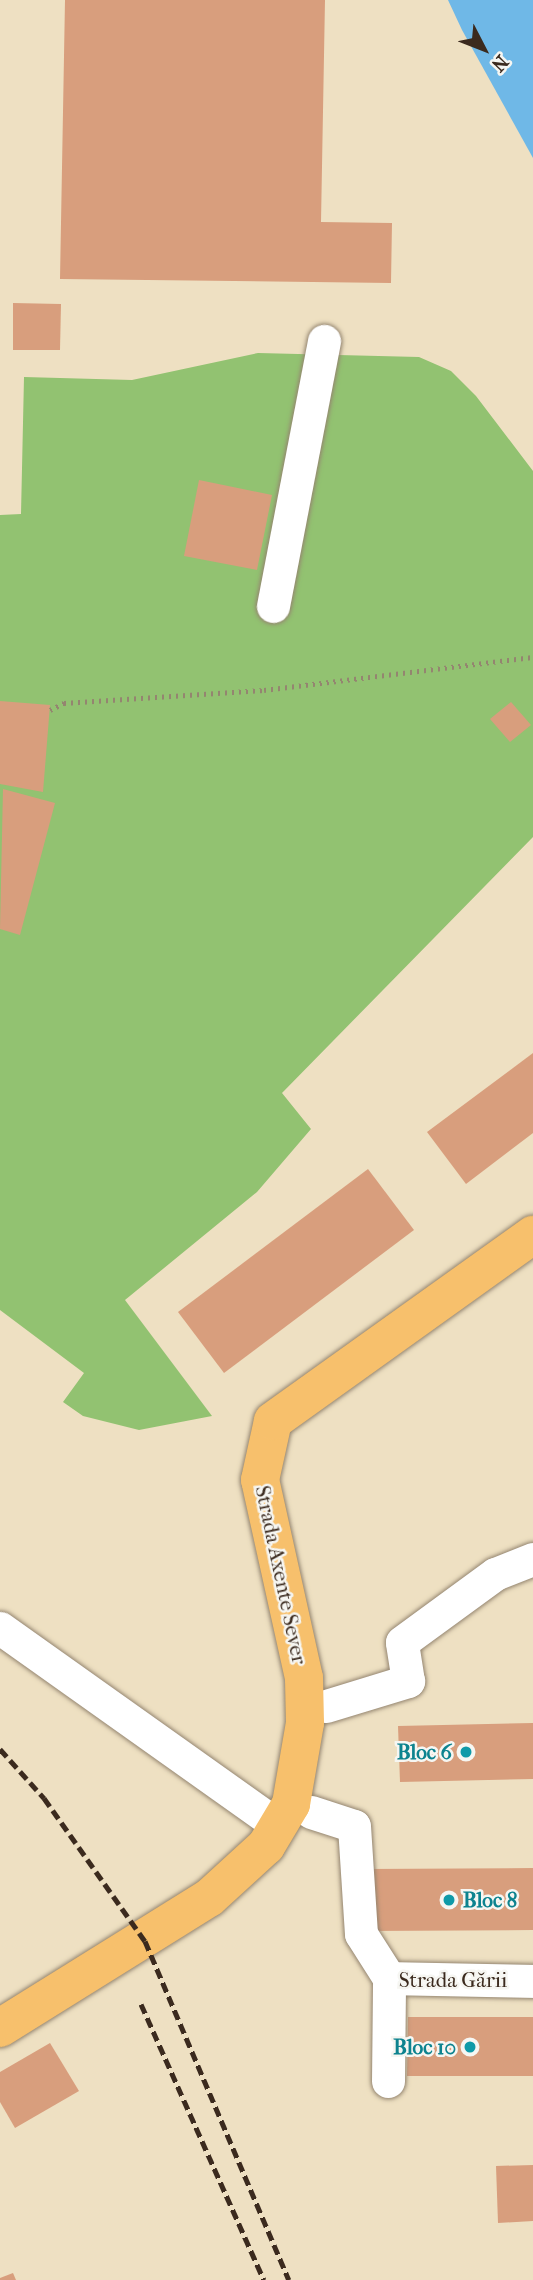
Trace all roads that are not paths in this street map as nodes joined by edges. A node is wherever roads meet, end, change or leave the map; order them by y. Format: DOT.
graph roads {
  1 [pos="324,341"];
  2 [pos="273,606"];
  3 [pos="533,1235"];
  4 [pos="533,1559"];
  5 [pos="0,1628"];
  6 [pos="326,1706"];
  7 [pos="295,1819"];
  8 [pos="389,1978"];
  9 [pos="533,1981"];
  10 [pos="0,2028"];
  11 [pos="388,2081"];
  1 -- 2 [label="street"];
  3 -- 7 [label="main road, Strada Axente Sever"];
  4 -- 6 [label="street"];
  5 -- 7 [label="street"];
  7 -- 8 [label="street"];
  7 -- 10 [label="main road, Strada Axente Sever"];
  8 -- 9 [label="street, Strada Gării"];
  8 -- 11 [label="street, Strada Gării"];
}
